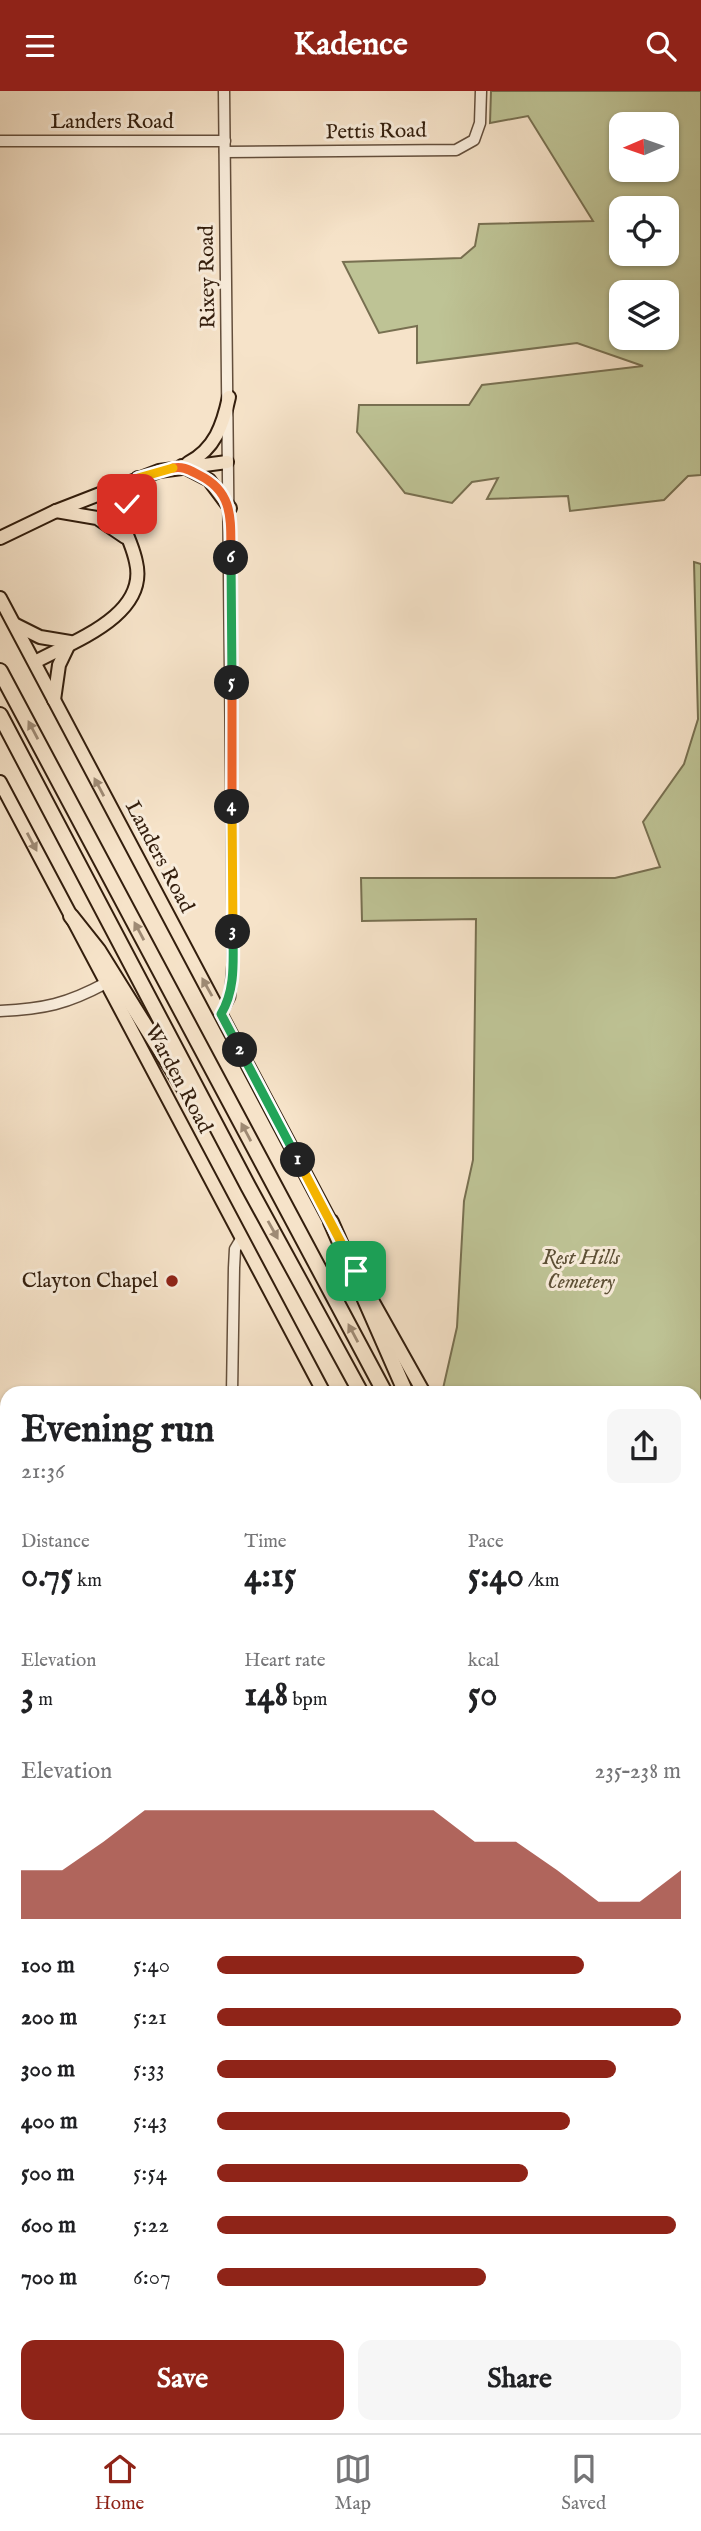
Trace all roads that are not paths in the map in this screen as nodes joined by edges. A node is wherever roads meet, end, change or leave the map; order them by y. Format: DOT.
graph roads {
  1 [pos="224,91"];
  2 [pos="481,91"];
  3 [pos="0,141"];
  4 [pos="225,146"];
  5 [pos="229,397"];
  6 [pos="228,462"];
  7 [pos="181,466"];
  8 [pos="138,478"];
  9 [pos="107,491"];
  10 [pos="230,508"];
  11 [pos="56,511"];
  12 [pos="0,538"];
  13 [pos="128,539"];
  14 [pos="0,598"];
  15 [pos="13,622"];
  16 [pos="70,642"];
  17 [pos="34,662"];
  18 [pos="0,671"];
  19 [pos="54,700"];
  20 [pos="0,715"];
  21 [pos="0,782"];
  22 [pos="71,916"];
  23 [pos="106,983"];
  24 [pos="0,1011"];
  25 [pos="221,1014"];
  26 [pos="247,1187"];
  27 [pos="331,1222"];
  28 [pos="242,1239"];
  29 [pos="233,1386"];
  30 [pos="320,1386"];
  31 [pos="357,1386"];
  32 [pos="382,1386"];
  33 [pos="403,1386"];
  34 [pos="420,1386"];
  1 -- 4 [label="street, Rixey Road"];
  2 -- 4 [label="street, Pettis Road"];
  3 -- 4 [label="street, Landers Road"];
  4 -- 5 [label="street, Rixey Road"];
  5 -- 6 [label="street, Rixey Road"];
  5 -- 7 [label="main road"];
  6 -- 7 [label="main road"];
  6 -- 10 [label="street, Rixey Road"];
  7 -- 8 [label="main road"];
  7 -- 10 [label="main road"];
  8 -- 9 [label="main road"];
  8 -- 13 [label="main road"];
  9 -- 11 [label="main road"];
  9 -- 13 [label="main road"];
  10 -- 25 [label="street, Rixey Road"];
  11 -- 12 [label="main road"];
  11 -- 13 [label="main road"];
  13 -- 16 [label="main road"];
  14 -- 15 [label="main road, Landers Road"];
  15 -- 16 [label="main road"];
  15 -- 17 [label="main road, Landers Road"];
  16 -- 17 [label="main road"];
  16 -- 19 [label="main road"];
  17 -- 19 [label="main road, Landers Road"];
  32 -- 18 [label="highway, one-way"];
  25 -- 19 [label="main road, Landers Road, one-way"];
  20 -- 26 [label="highway"];
  21 -- 22 [label="main road, Warden Road, one-way"];
  22 -- 23 [label="main road, Warden Road"];
  22 -- 26 [label="highway"];
  23 -- 24 [label="street"];
  23 -- 28 [label="main road, Warden Road"];
  25 -- 27 [label="main road, Landers Road"];
  26 -- 31 [label="highway, one-way"];
  27 -- 33 [label="highway"];
  27 -- 34 [label="main road, Landers Road"];
  28 -- 29 [label="street"];
  28 -- 30 [label="main road, Warden Road"];
}
